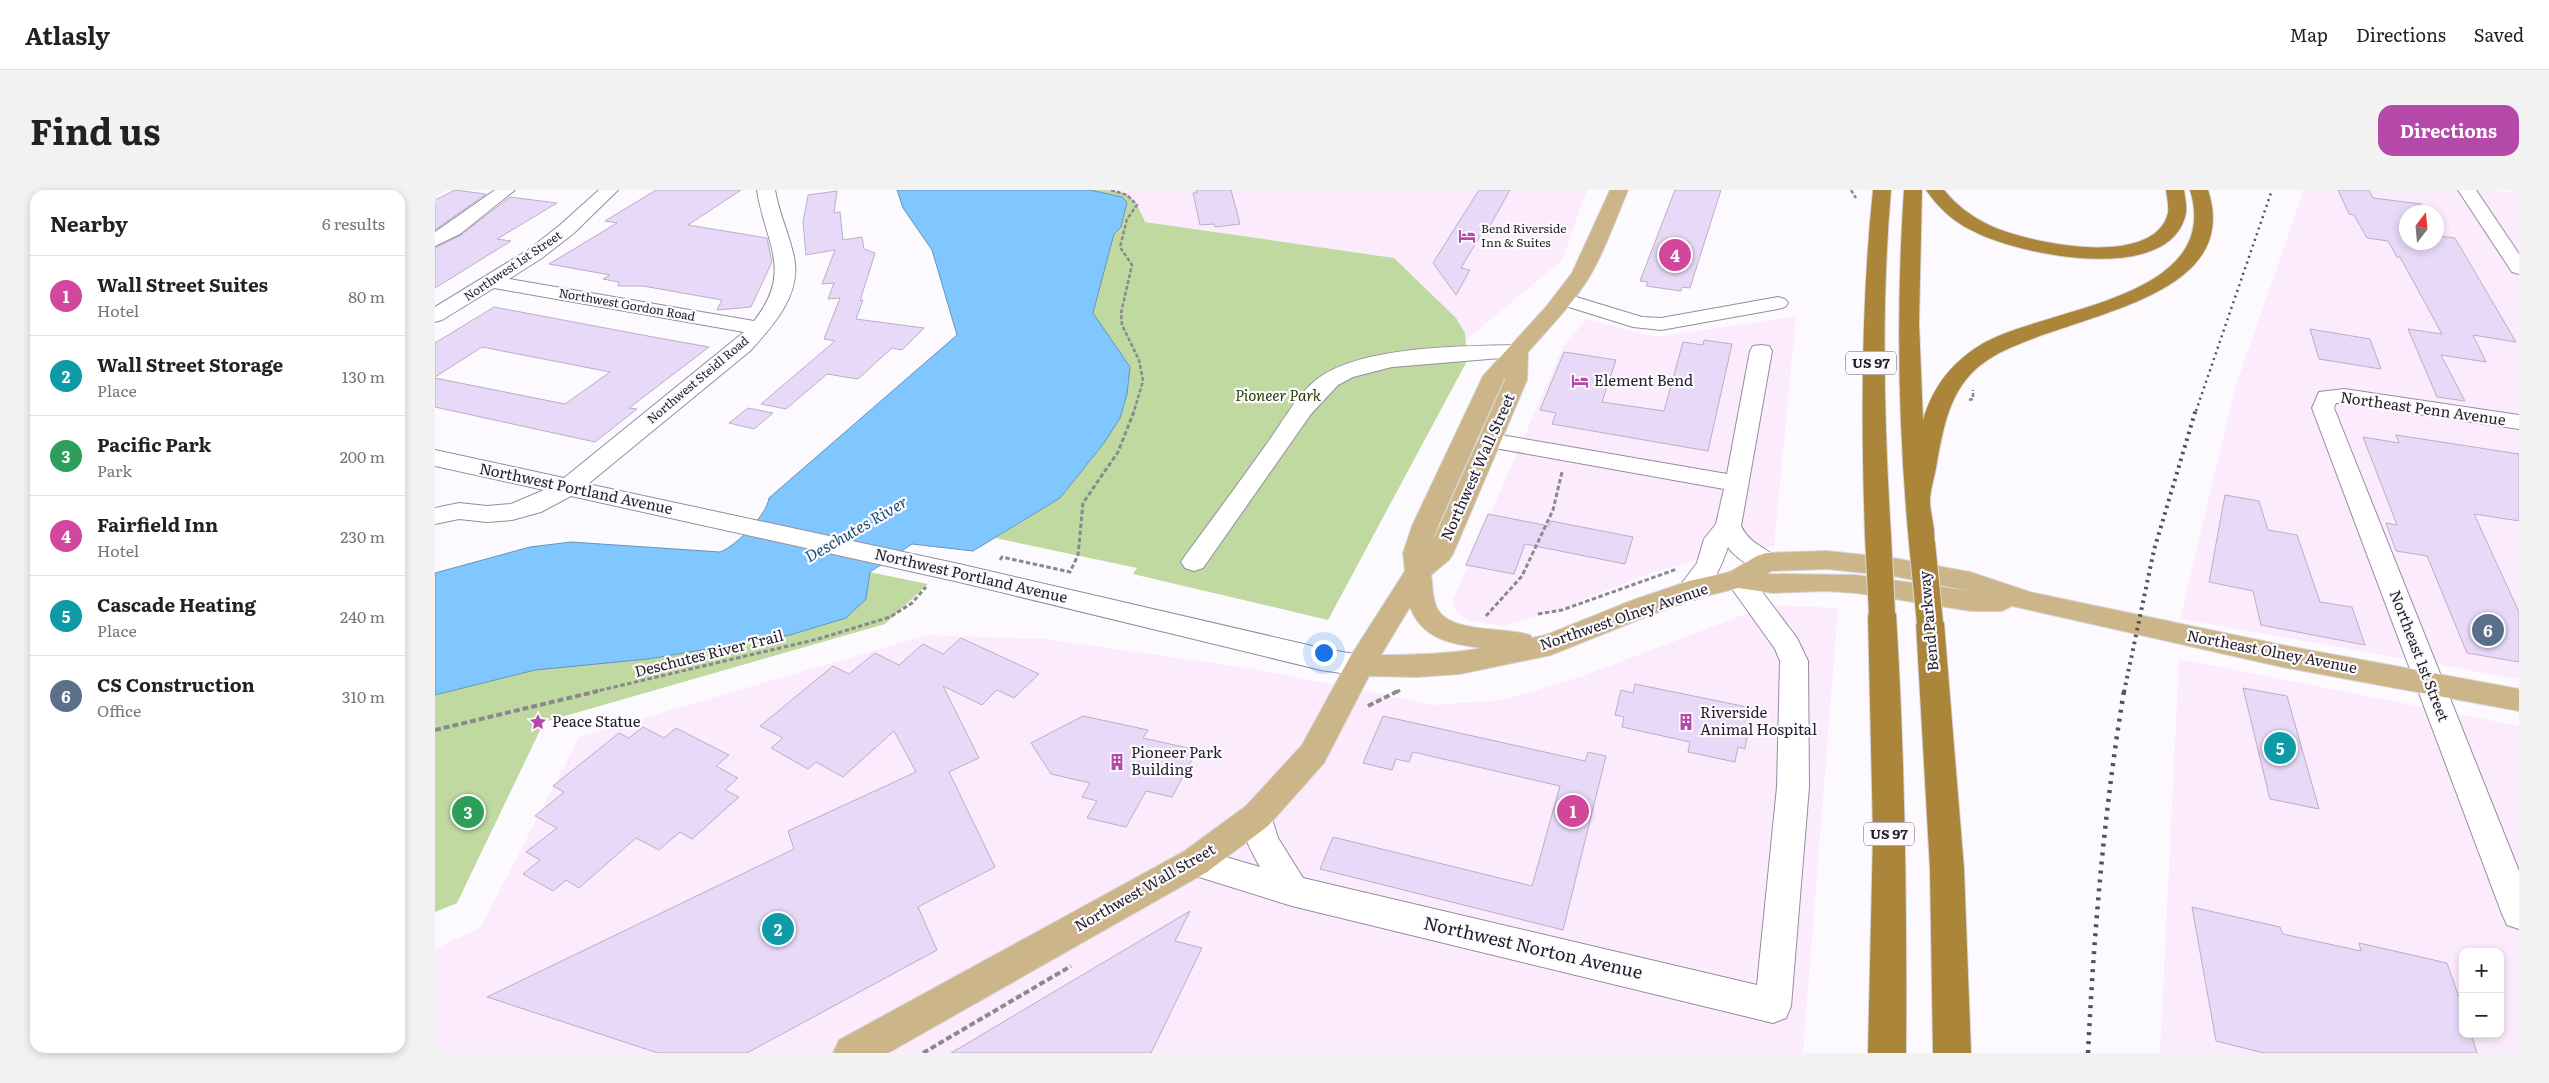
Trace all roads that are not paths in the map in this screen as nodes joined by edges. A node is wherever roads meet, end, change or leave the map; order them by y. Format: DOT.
graph roads {
  1 [pos="506,190"];
  2 [pos="609,190"];
  3 [pos="766,190"];
  4 [pos="1619,190"];
  5 [pos="1882,190"];
  6 [pos="1913,190"];
  7 [pos="1935,190"];
  8 [pos="2175,190"];
  9 [pos="2199,190"];
  10 [pos="2467,190"];
  11 [pos="435,240"];
  12 [pos="2519,268"];
  13 [pos="493,282"];
  14 [pos="1563,299"];
  15 [pos="1778,303"];
  16 [pos="435,316"];
  17 [pos="760,328"];
  18 [pos="1517,351"];
  19 [pos="1761,351"];
  20 [pos="1487,391"];
  21 [pos="2327,397"];
  22 [pos="2519,422"];
  23 [pos="1489,440"];
  24 [pos="435,458"];
  25 [pos="1737,484"];
  26 [pos="569,487"];
  27 [pos="1918,500"];
  28 [pos="435,516"];
  29 [pos="1728,526"];
  30 [pos="1195,562"];
  31 [pos="1766,562"];
  32 [pos="1417,573"];
  33 [pos="1738,579"];
  34 [pos="1890,590"];
  35 [pos="1689,591"];
  36 [pos="1551,645"];
  37 [pos="1360,665"];
  38 [pos="2429,682"];
  39 [pos="2519,700"];
  40 [pos="1257,816"];
  41 [pos="1195,862"];
  42 [pos="1292,891"];
  43 [pos="2519,914"];
  44 [pos="852,1053"];
  45 [pos="1887,1053"];
  46 [pos="1952,1053"];
  1 -- 11 [label="street"];
  2 -- 13 [label="street, Northwest 1st Street"];
  3 -- 17 [label="street, Northwest Steidl Road"];
  4 -- 14 [label="main road, Northwest Wall Street"];
  5 -- 34 [label="highway, US 97, bridge"];
  6 -- 27 [label="highway, Bend Parkway / US 97"];
  7 -- 8 [label="highway"];
  9 -- 27 [label="highway"];
  10 -- 12 [label="street"];
  13 -- 16 [label="street, Northwest 1st Street"];
  13 -- 17 [label="street, Northwest Gordon Road"];
  14 -- 15 [label="street"];
  14 -- 18 [label="main road, Northwest Wall Street"];
  17 -- 26 [label="street, Northwest Steidl Road"];
  18 -- 20 [label="main road, Northwest Wall Street"];
  18 -- 23 [label="main road, Northwest Wall Street"];
  18 -- 30 [label="street"];
  19 -- 25 [label="street"];
  20 -- 23 [label="main road"];
  20 -- 32 [label="main road, Northwest Wall Street"];
  21 -- 22 [label="street, Northeast Penn Avenue"];
  21 -- 38 [label="street, Northeast 1st Street"];
  23 -- 25 [label="street"];
  23 -- 32 [label="main road, Northwest Wall Street"];
  24 -- 26 [label="street, Northwest Portland Avenue"];
  25 -- 29 [label="street"];
  26 -- 28 [label="street, Northwest Steidl Road"];
  26 -- 37 [label="street, Northwest Portland Avenue"];
  27 -- 46 [label="highway, Bend Parkway / US 97, bridge"];
  29 -- 31 [label="street"];
  29 -- 35 [label="street"];
  31 -- 33 [label="main road, Northwest Olney Avenue"];
  31 -- 34 [label="main road, Northwest Olney Avenue"];
  32 -- 36 [label="main road"];
  32 -- 37 [label="main road, Northwest Wall Street"];
  33 -- 34 [label="main road, Northwest Olney Avenue"];
  33 -- 35 [label="main road, Northwest Olney Avenue"];
  33 -- 42 [label="street, Northwest Norton Avenue"];
  34 -- 38 [label="main road, Northeast Olney Avenue"];
  34 -- 45 [label="highway, US 97"];
  35 -- 36 [label="main road, Northwest Olney Avenue"];
  36 -- 37 [label="main road, Northwest Olney Avenue"];
  37 -- 40 [label="main road, Northwest Wall Street"];
  38 -- 39 [label="main road, Northeast Olney Avenue"];
  38 -- 43 [label="street, Northeast 1st Street"];
  40 -- 41 [label="main road, Northwest Wall Street"];
  40 -- 42 [label="street"];
  41 -- 42 [label="street, Northwest Norton Avenue"];
  41 -- 44 [label="main road, Northwest Wall Street"];
}
